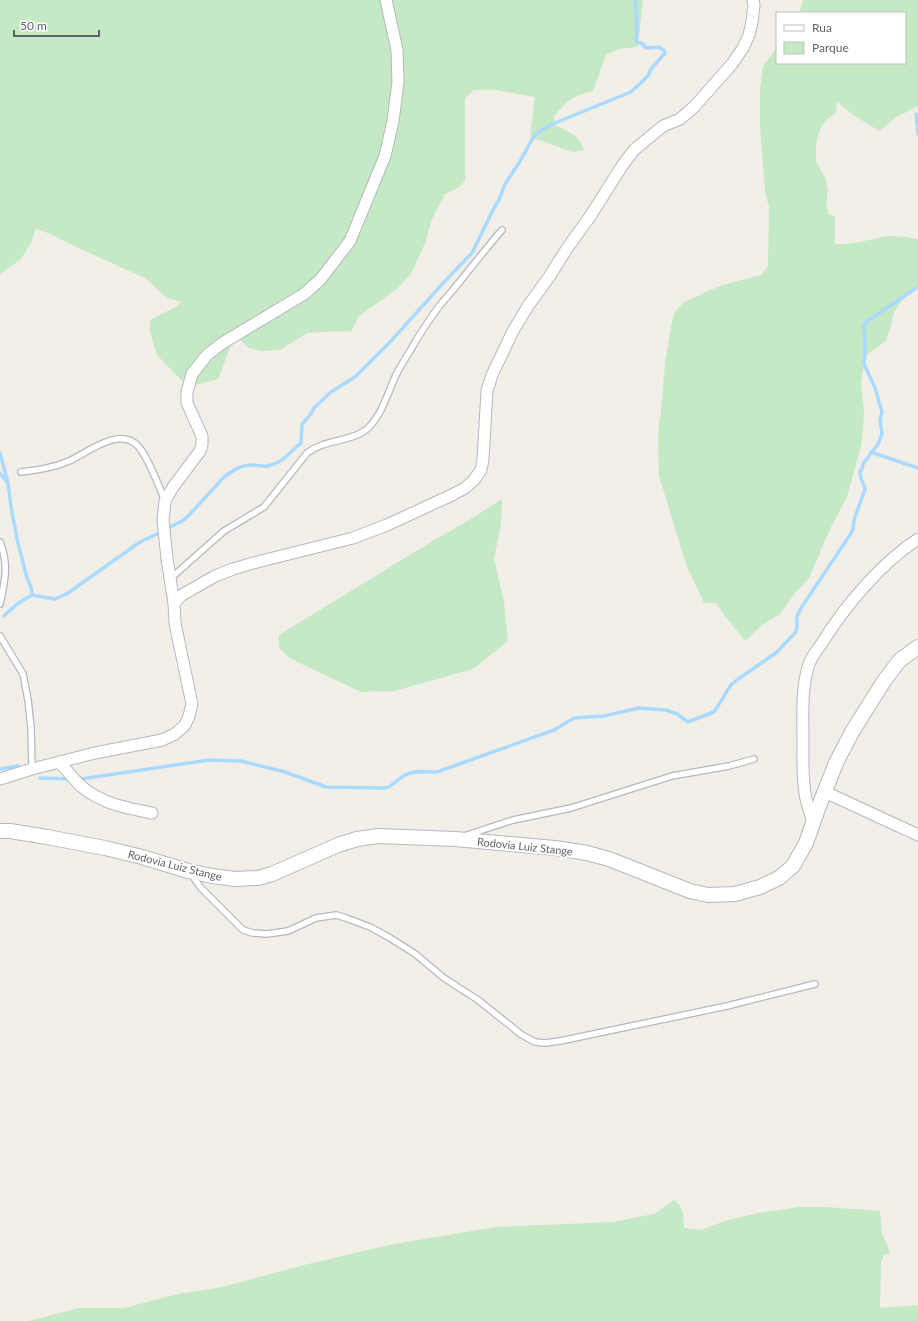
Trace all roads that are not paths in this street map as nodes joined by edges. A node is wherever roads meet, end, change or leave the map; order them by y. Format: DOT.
graph roads {
  1 [pos="386,0"];
  2 [pos="753,0"];
  3 [pos="502,230"];
  4 [pos="21,472"];
  5 [pos="166,501"];
  6 [pos="918,539"];
  7 [pos="0,542"];
  8 [pos="171,578"];
  9 [pos="174,603"];
  10 [pos="0,604"];
  11 [pos="0,636"];
  12 [pos="918,647"];
  13 [pos="754,759"];
  14 [pos="59,762"];
  15 [pos="32,769"];
  16 [pos="0,779"];
  17 [pos="825,792"];
  18 [pos="152,813"];
  19 [pos="813,823"];
  20 [pos="0,831"];
  21 [pos="918,835"];
  22 [pos="455,839"];
  23 [pos="188,871"];
  24 [pos="815,984"];
  1 -- 5 [label="street"];
  2 -- 9 [label="street"];
  3 -- 8 [label="lane"];
  4 -- 5 [label="lane"];
  5 -- 8 [label="street"];
  6 -- 19 [label="street"];
  7 -- 10 [label="lane"];
  8 -- 9 [label="street"];
  9 -- 14 [label="street"];
  11 -- 15 [label="lane"];
  12 -- 17 [label="street, Rodovia Luiz Stange"];
  13 -- 22 [label="lane"];
  14 -- 15 [label="street"];
  14 -- 18 [label="street"];
  15 -- 16 [label="street"];
  17 -- 19 [label="street, Rodovia Luiz Stange"];
  17 -- 21 [label="street"];
  19 -- 22 [label="street, Rodovia Luiz Stange"];
  20 -- 23 [label="street, Rodovia Luiz Stange"];
  22 -- 23 [label="street, Rodovia Luiz Stange"];
  23 -- 24 [label="lane"];
}
